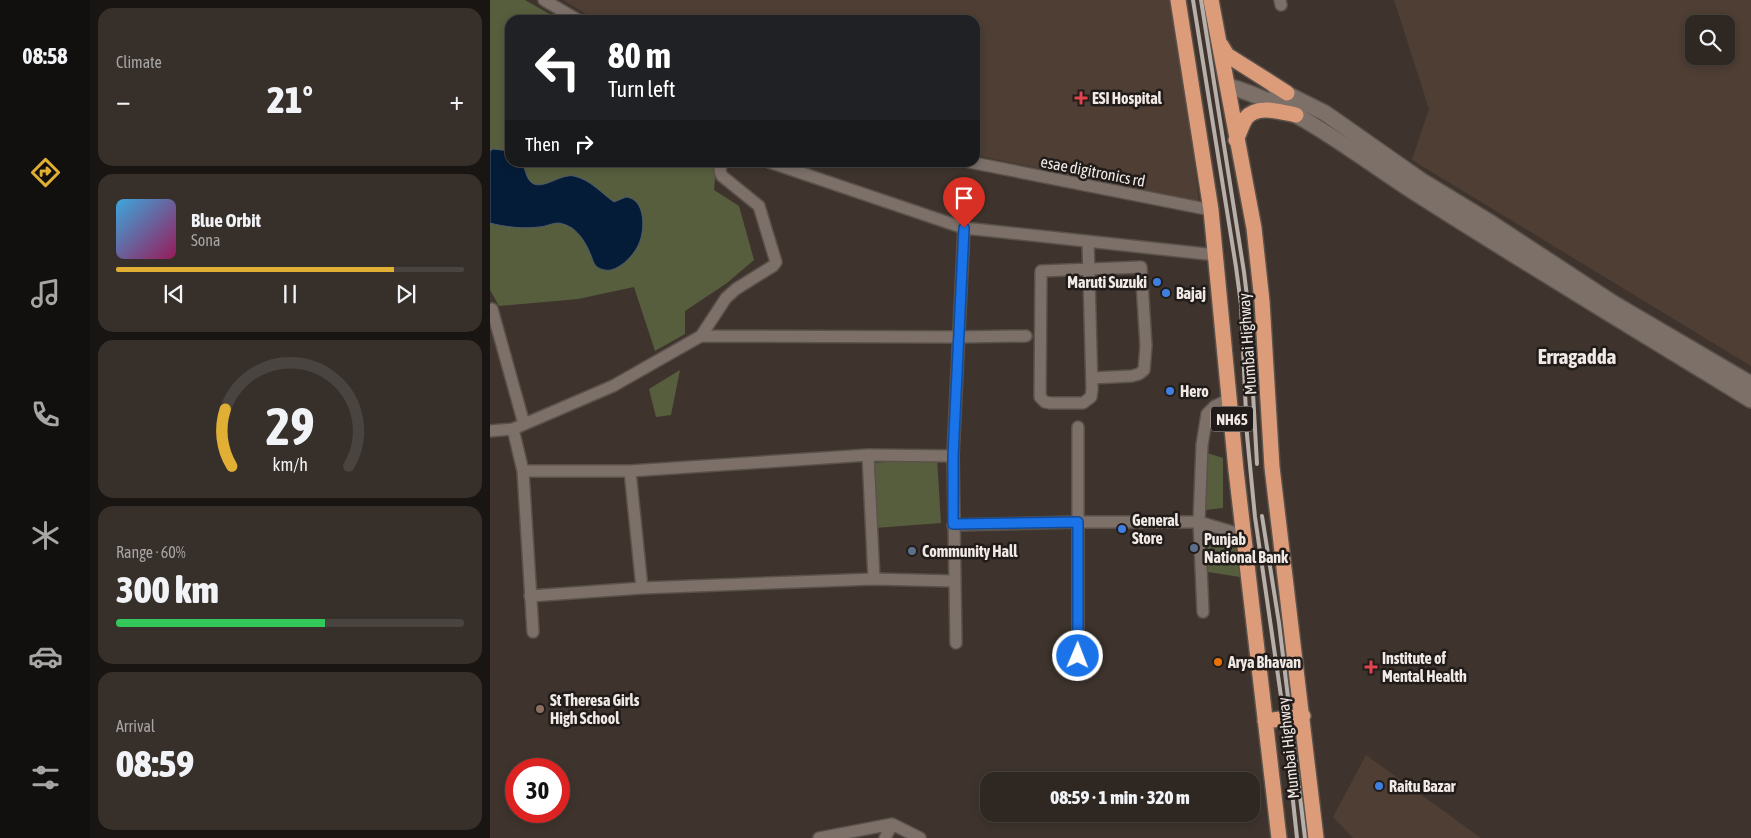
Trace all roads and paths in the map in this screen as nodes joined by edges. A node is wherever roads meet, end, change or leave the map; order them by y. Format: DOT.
graph roads {
  1 [pos="544,0"];
  2 [pos="1178,0"];
  3 [pos="1211,0"];
  4 [pos="570,15"];
  5 [pos="1218,40"];
  6 [pos="1224,64"];
  7 [pos="1228,86"];
  8 [pos="1287,93"];
  9 [pos="1296,115"];
  10 [pos="1236,140"];
  11 [pos="980,164"];
  12 [pos="720,167"];
  13 [pos="784,167"];
  14 [pos="1211,210"];
  15 [pos="964,228"];
  16 [pos="1088,241"];
  17 [pos="1141,247"];
  18 [pos="1216,254"];
  19 [pos="1141,267"];
  20 [pos="1089,269"];
  21 [pos="492,309"];
  22 [pos="701,336"];
  23 [pos="1026,336"];
  24 [pos="958,337"];
  25 [pos="1092,378"];
  26 [pos="1751,384"];
  27 [pos="1230,399"];
  28 [pos="1751,400"];
  29 [pos="524,424"];
  30 [pos="1078,427"];
  31 [pos="513,429"];
  32 [pos="490,432"];
  33 [pos="868,455"];
  34 [pos="953,456"];
  35 [pos="523,471"];
  36 [pos="630,471"];
  37 [pos="1078,522"];
  38 [pos="1199,522"];
  39 [pos="953,524"];
  40 [pos="1243,535"];
  41 [pos="874,579"];
  42 [pos="954,581"];
  43 [pos="642,588"];
  44 [pos="530,596"];
  45 [pos="1202,612"];
  46 [pos="533,632"];
  47 [pos="956,643"];
  48 [pos="1078,656"];
  49 [pos="1303,716"];
  50 [pos="1265,721"];
  51 [pos="892,824"];
  52 [pos="819,838"];
  53 [pos="885,838"];
  54 [pos="920,838"];
  55 [pos="1279,838"];
  56 [pos="1316,838"];
  1 -- 4 [label="street"];
  2 -- 14 [label="highway, Mumbai Highway / NH65"];
  3 -- 5 [label="highway, Mumbai Highway / NH65"];
  5 -- 6 [label="highway, Mumbai Highway / NH65"];
  5 -- 8 [label="highway"];
  6 -- 7 [label="highway, Mumbai Highway / NH65"];
  6 -- 8 [label="main road"];
  7 -- 9 [label="main road"];
  7 -- 10 [label="highway, Mumbai Highway / NH65"];
  8 -- 26 [label="main road"];
  9 -- 10 [label="highway"];
  9 -- 28 [label="main road"];
  10 -- 49 [label="highway, Mumbai Highway / NH65"];
  11 -- 14 [label="street, esae digitronics rd"];
  12 -- 22 [label="street"];
  13 -- 15 [label="street"];
  14 -- 18 [label="highway, Mumbai Highway / NH65"];
  15 -- 16 [label="street"];
  15 -- 24 [label="street"];
  16 -- 17 [label="street"];
  16 -- 20 [label="street"];
  17 -- 18 [label="street"];
  17 -- 19 [label="street"];
  18 -- 27 [label="highway, Mumbai Highway / NH65"];
  19 -- 20 [label="street"];
  19 -- 25 [label="street"];
  20 -- 25 [label="street"];
  20 -- 25 [label="street"];
  21 -- 29 [label="street"];
  22 -- 24 [label="street"];
  22 -- 29 [label="street"];
  23 -- 24 [label="street"];
  24 -- 34 [label="street"];
  27 -- 38 [label="street"];
  27 -- 40 [label="highway, Mumbai Highway / NH65"];
  29 -- 31 [label="street"];
  30 -- 37 [label="street"];
  31 -- 32 [label="street"];
  31 -- 35 [label="street"];
  33 -- 34 [label="street"];
  33 -- 36 [label="street"];
  33 -- 41 [label="street"];
  34 -- 39 [label="street"];
  35 -- 36 [label="street"];
  35 -- 44 [label="street"];
  36 -- 43 [label="street"];
  37 -- 38 [label="street"];
  37 -- 39 [label="street"];
  37 -- 48 [label="street"];
  38 -- 40 [label="street"];
  38 -- 45 [label="street"];
  39 -- 42 [label="street"];
  40 -- 50 [label="highway, Mumbai Highway / NH65"];
  41 -- 42 [label="street"];
  41 -- 43 [label="street"];
  42 -- 47 [label="street"];
  43 -- 44 [label="street"];
  44 -- 46 [label="street"];
  49 -- 50 [label="highway"];
  49 -- 56 [label="highway, Mumbai Highway / NH65"];
  50 -- 55 [label="highway, Mumbai Highway / NH65"];
  51 -- 52 [label="street"];
  51 -- 53 [label="street"];
  51 -- 54 [label="street"];
}
